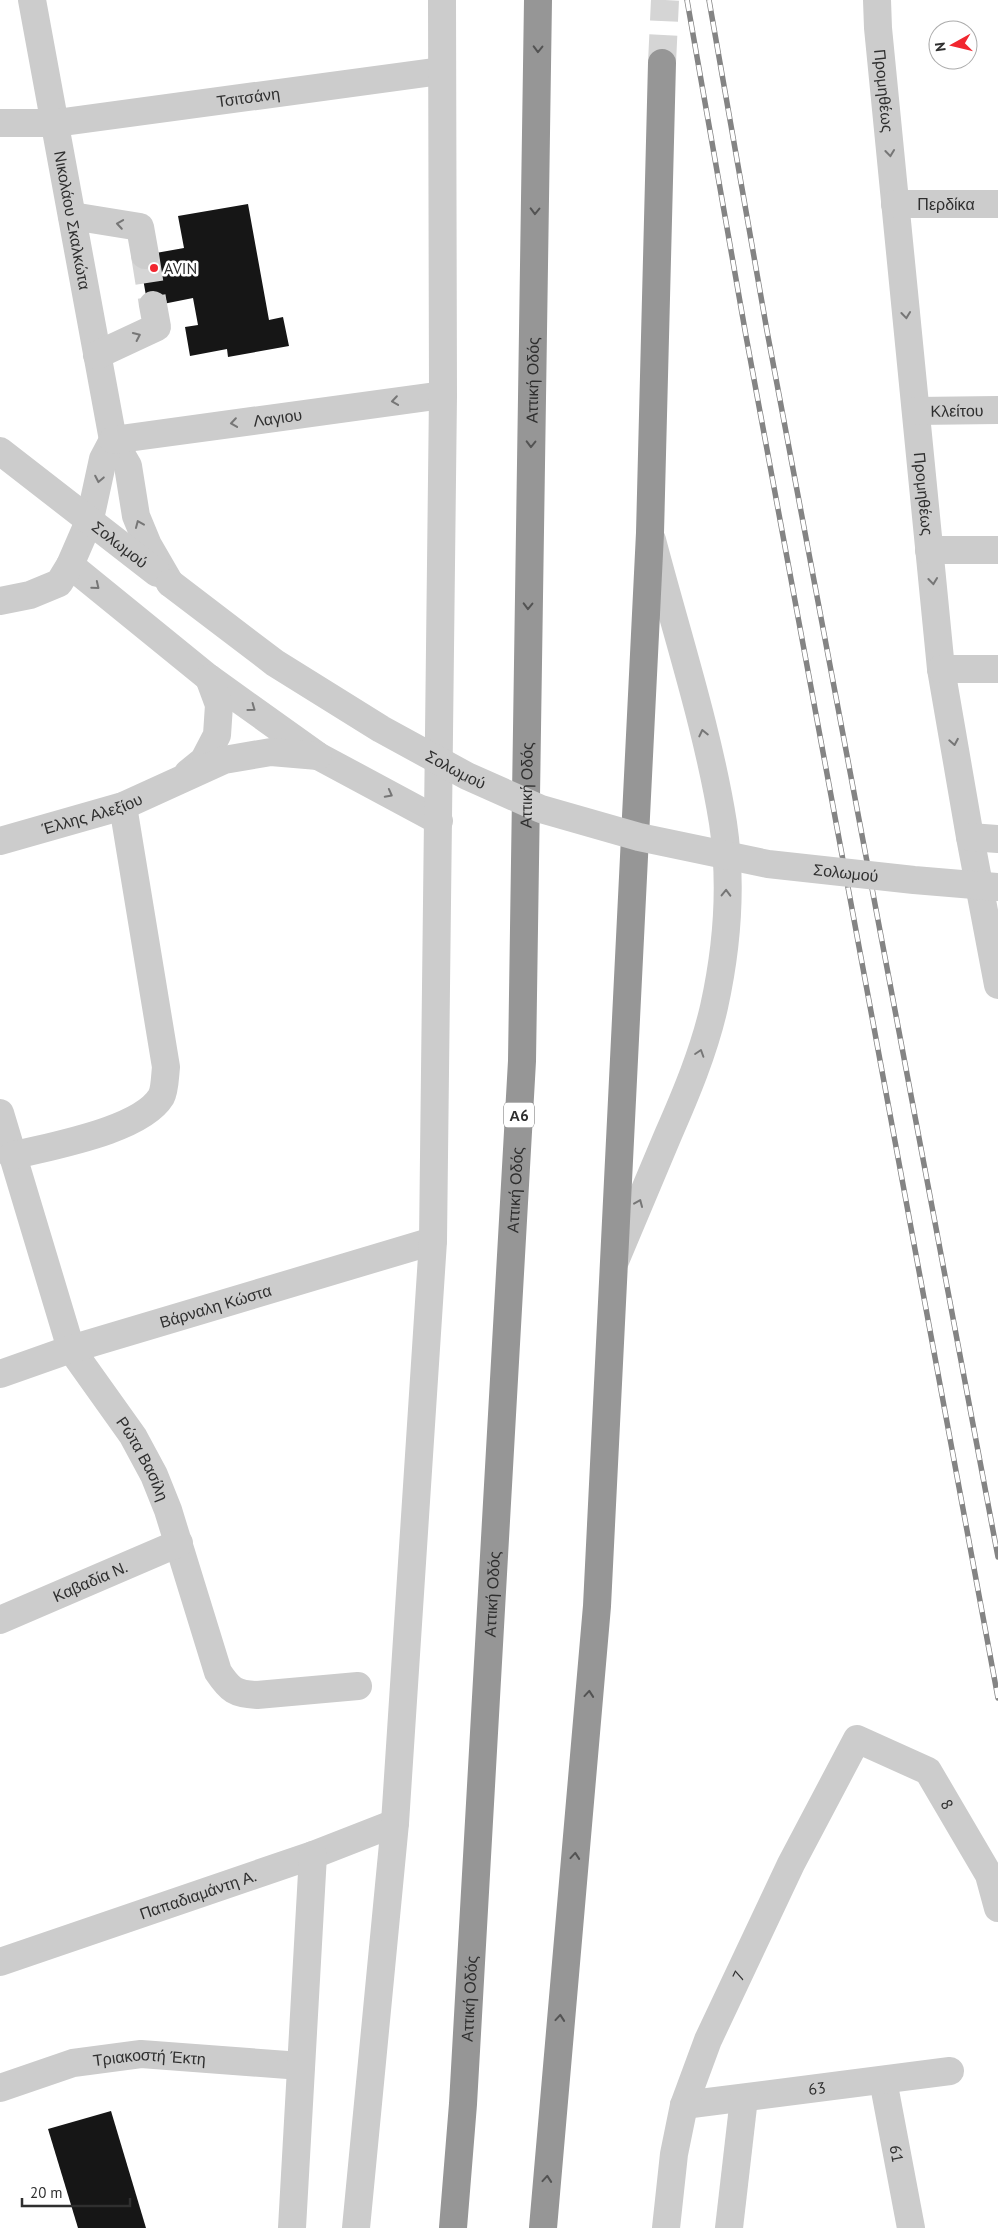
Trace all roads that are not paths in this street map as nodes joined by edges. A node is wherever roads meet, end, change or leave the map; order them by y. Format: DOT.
graph roads {
  1 [pos="32,0"];
  2 [pos="442,0"];
  3 [pos="538,0"];
  4 [pos="877,0"];
  5 [pos="662,62"];
  6 [pos="441,71"];
  7 [pos="0,123"];
  8 [pos="56,123"];
  9 [pos="895,204"];
  10 [pos="998,204"];
  11 [pos="72,216"];
  12 [pos="145,255"];
  13 [pos="153,305"];
  14 [pos="97,355"];
  15 [pos="443,395"];
  16 [pos="998,410"];
  17 [pos="916,412"];
  18 [pos="113,440"];
  19 [pos="0,451"];
  20 [pos="90,520"];
  21 [pos="650,533"];
  22 [pos="929,550"];
  23 [pos="998,550"];
  24 [pos="70,565"];
  25 [pos="170,583"];
  26 [pos="0,601"];
  27 [pos="998,668"];
  28 [pos="941,670"];
  29 [pos="209,678"];
  30 [pos="318,756"];
  31 [pos="181,778"];
  32 [pos="123,806"];
  33 [pos="439,821"];
  34 [pos="970,837"];
  35 [pos="998,839"];
  36 [pos="0,841"];
  37 [pos="998,887"];
  38 [pos="994,943"];
  39 [pos="998,985"];
  40 [pos="0,1114"];
  41 [pos="12,1156"];
  42 [pos="433,1241"];
  43 [pos="613,1264"];
  44 [pos="71,1349"];
  45 [pos="0,1374"];
  46 [pos="179,1543"];
  47 [pos="0,1620"];
  48 [pos="358,1686"];
  49 [pos="857,1740"];
  50 [pos="395,1823"];
  51 [pos="314,1855"];
  52 [pos="998,1908"];
  53 [pos="0,1962"];
  54 [pos="301,2066"];
  55 [pos="950,2072"];
  56 [pos="883,2080"];
  57 [pos="0,2088"];
  58 [pos="744,2098"];
  59 [pos="684,2105"];
  60 [pos="292,2228"];
  61 [pos="356,2228"];
  62 [pos="453,2228"];
  63 [pos="543,2228"];
  64 [pos="666,2228"];
  65 [pos="729,2228"];
  66 [pos="911,2228"];
  1 -- 8 [label="street, Νικολάου Σκαλκώτα"];
  2 -- 6 [label="street"];
  3 -- 62 [label="highway, Αττική Οδός / Α6, one-way"];
  4 -- 9 [label="street, Προμηθέως, one-way"];
  5 -- 21 [label="highway"];
  6 -- 8 [label="street, Τσιτσάνη"];
  6 -- 15 [label="street"];
  7 -- 8 [label="street, Τσιτσάνη"];
  8 -- 11 [label="street, Νικολάου Σκαλκώτα"];
  9 -- 10 [label="street, Περδίκα"];
  9 -- 17 [label="street, Προμηθέως, one-way"];
  12 -- 11 [label="street, one-way"];
  11 -- 14 [label="street, Νικολάου Σκαλκώτα"];
  14 -- 13 [label="street, one-way"];
  14 -- 18 [label="street, Νικολάου Σκαλκώτα"];
  15 -- 18 [label="street, Λαγιου, one-way"];
  15 -- 33 [label="street"];
  16 -- 17 [label="street, Κλείτου"];
  17 -- 22 [label="street, Προμηθέως"];
  18 -- 20 [label="street, one-way"];
  25 -- 18 [label="street, Νικολάου Σκαλκώτα, one-way"];
  19 -- 20 [label="street, Σολωμού"];
  20 -- 24 [label="street"];
  20 -- 25 [label="street, Σολωμού"];
  21 -- 43 [label="highway"];
  43 -- 21 [label="street, one-way"];
  22 -- 23 [label="street"];
  22 -- 28 [label="street, Προμηθέως, one-way"];
  24 -- 26 [label="street"];
  24 -- 29 [label="street, one-way"];
  25 -- 37 [label="street, Σολωμού, bridge"];
  27 -- 28 [label="street"];
  28 -- 34 [label="street, Προμηθέως, one-way"];
  29 -- 30 [label="street, one-way"];
  29 -- 31 [label="street, Έλλης Αλεξίου"];
  30 -- 31 [label="street, Έλλης Αλεξίου"];
  30 -- 33 [label="street, one-way"];
  31 -- 32 [label="street, Έλλης Αλεξίου"];
  32 -- 36 [label="street, Έλλης Αλεξίου"];
  32 -- 41 [label="street"];
  33 -- 42 [label="street"];
  34 -- 35 [label="street"];
  34 -- 38 [label="street, Προμηθέως"];
  38 -- 39 [label="street, Προμηθέως"];
  40 -- 41 [label="street, Ρώτα Βασίλη"];
  41 -- 44 [label="street, Ρώτα Βασίλη"];
  42 -- 44 [label="street, Βάρναλη Κώστα"];
  42 -- 50 [label="street"];
  63 -- 43 [label="highway, one-way"];
  44 -- 45 [label="street, Βάρναλη Κώστα"];
  44 -- 46 [label="street, Ρώτα Βασίλη"];
  46 -- 47 [label="street, Καβαδία Ν."];
  46 -- 48 [label="street, Ρώτα Βασίλη"];
  49 -- 52 [label="street, 8"];
  49 -- 59 [label="street, 7"];
  50 -- 51 [label="street, Παπαδιαμάντη Α."];
  50 -- 61 [label="street"];
  51 -- 53 [label="street, Παπαδιαμάντη Α."];
  51 -- 54 [label="street"];
  54 -- 57 [label="street, Τριακοστή Έκτη"];
  54 -- 60 [label="street"];
  55 -- 56 [label="street, 63"];
  56 -- 58 [label="street, 63"];
  56 -- 66 [label="street, 61"];
  58 -- 59 [label="street, 63"];
  58 -- 65 [label="street"];
  59 -- 64 [label="street, 7"];
}
